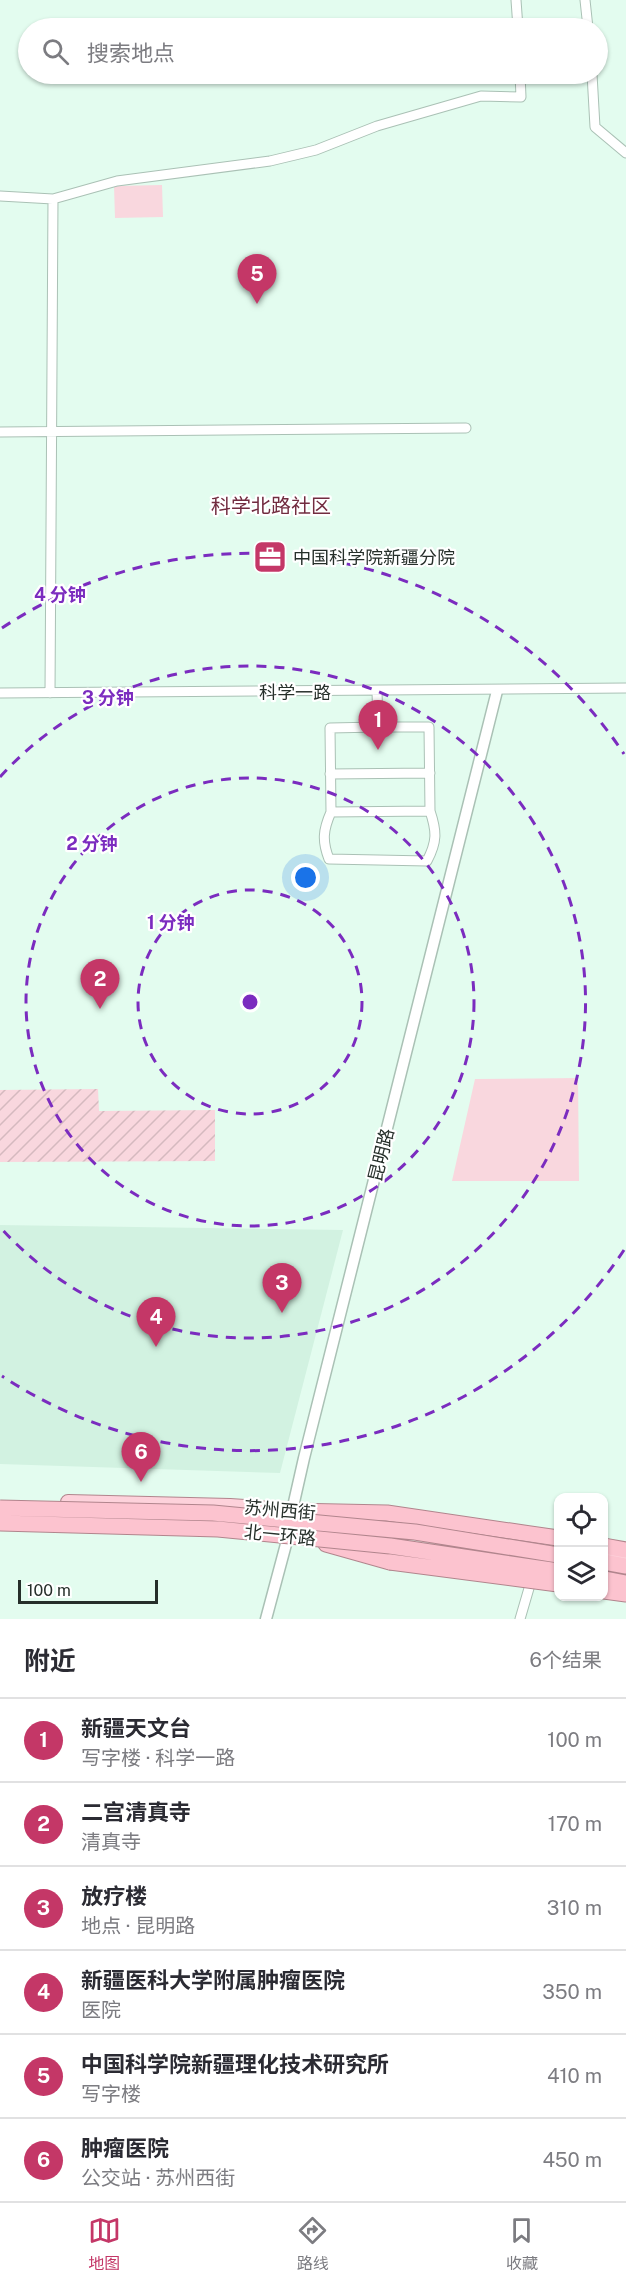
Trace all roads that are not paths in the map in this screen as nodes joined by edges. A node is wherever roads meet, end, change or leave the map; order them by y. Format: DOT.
graph roads {
  1 [pos="516,0"];
  2 [pos="585,0"];
  3 [pos="517,18"];
  4 [pos="587,18"];
  5 [pos="520,84"];
  6 [pos="593,84"];
  7 [pos="626,153"];
  8 [pos="0,196"];
  9 [pos="53,199"];
  10 [pos="466,428"];
  11 [pos="0,432"];
  12 [pos="53,432"];
  13 [pos="626,688"];
  14 [pos="497,690"];
  15 [pos="377,691"];
  16 [pos="0,693"];
  17 [pos="50,693"];
  18 [pos="378,727"];
  19 [pos="430,773"];
  20 [pos="330,774"];
  21 [pos="430,811"];
  22 [pos="331,812"];
  23 [pos="0,1501"];
  24 [pos="0,1508"];
  25 [pos="292,1511"];
  26 [pos="0,1523"];
  27 [pos="0,1530"];
  28 [pos="289,1533"];
  29 [pos="554,1537"];
  30 [pos="554,1543"];
  31 [pos="608,1547"];
  32 [pos="626,1550"];
  33 [pos="554,1554"];
  34 [pos="608,1554"];
  35 [pos="626,1558"];
  36 [pos="537,1562"];
  37 [pos="608,1563"];
  38 [pos="554,1565"];
  39 [pos="626,1566"];
  40 [pos="554,1571"];
  41 [pos="608,1575"];
  42 [pos="608,1579"];
  43 [pos="626,1580"];
  44 [pos="554,1583"];
  45 [pos="608,1592"];
  46 [pos="626,1594"];
  47 [pos="266,1619"];
  48 [pos="520,1619"];
  1 -- 3 [label="street"];
  2 -- 4 [label="street"];
  5 -- 9 [label="street"];
  6 -- 7 [label="street"];
  8 -- 9 [label="street"];
  9 -- 12 [label="street"];
  10 -- 12 [label="street"];
  11 -- 12 [label="street"];
  12 -- 17 [label="street"];
  13 -- 14 [label="street, 科学一路"];
  14 -- 15 [label="street, 科学一路"];
  14 -- 25 [label="street, 昆明路"];
  15 -- 17 [label="street, 科学一路"];
  15 -- 18 [label="street"];
  16 -- 17 [label="street, 科学一路"];
  18 -- 19 [label="street"];
  18 -- 20 [label="street"];
  19 -- 20 [label="street"];
  19 -- 21 [label="street"];
  20 -- 22 [label="street"];
  21 -- 22 [label="street"];
  21 -- 22 [label="street"];
  23 -- 25 [label="main road, 苏州西街"];
  24 -- 33 [label="highway, 北一环路, bridge"];
  25 -- 28 [label="street, 昆明路"];
  25 -- 29 [label="highway"];
  25 -- 30 [label="main road, 苏州西街"];
  26 -- 40 [label="highway, 北一环路, bridge"];
  27 -- 28 [label="main road, 苏州西街"];
  28 -- 36 [label="main road, 苏州西街"];
  28 -- 44 [label="highway, bridge"];
  28 -- 47 [label="street, 昆明路"];
  31 -- 32 [label="highway"];
  34 -- 35 [label="main road"];
  36 -- 38 [label="main road, 苏州西街"];
  36 -- 48 [label="street"];
  37 -- 39 [label="highway"];
  41 -- 43 [label="main road"];
  42 -- 43 [label="highway"];
  45 -- 46 [label="highway"];
}
